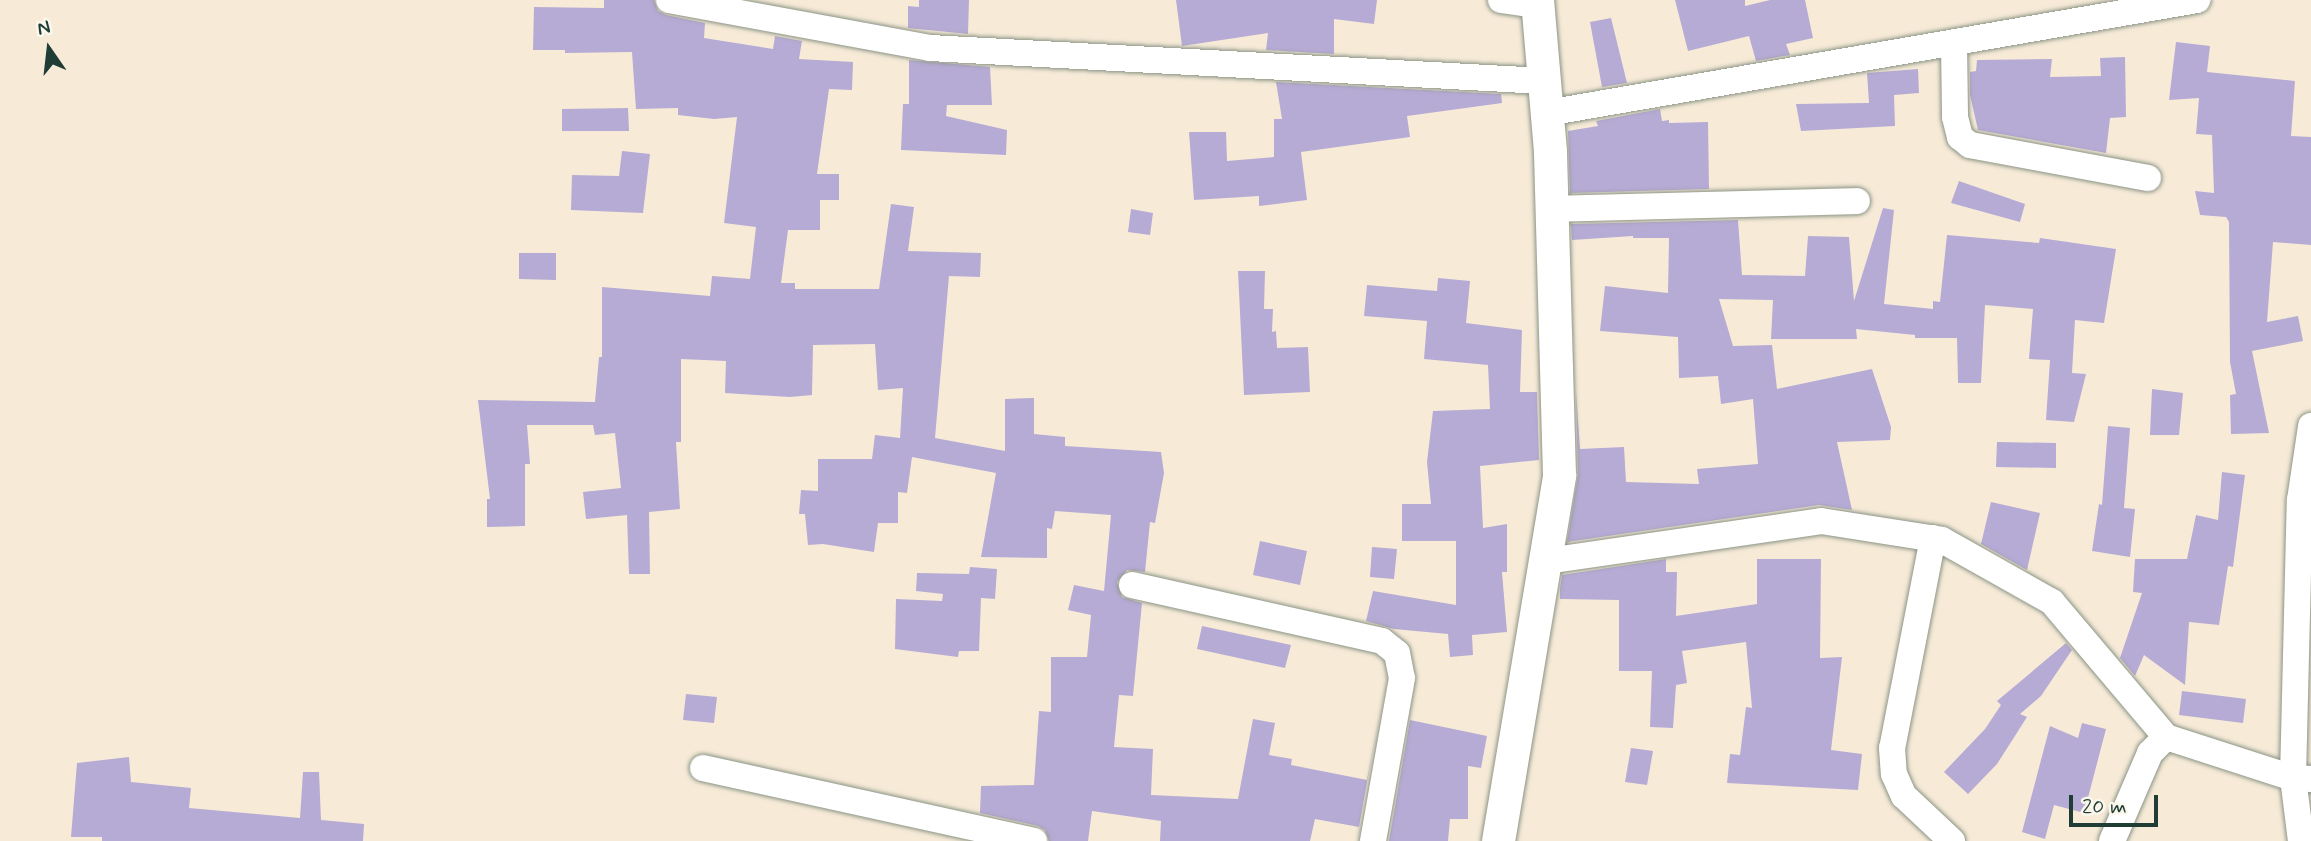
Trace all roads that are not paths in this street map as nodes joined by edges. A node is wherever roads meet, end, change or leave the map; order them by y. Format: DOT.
graph roads {
  1 [pos="669,0"];
  2 [pos="1501,0"];
  3 [pos="2197,0"];
  4 [pos="1537,3"];
  5 [pos="1954,43"];
  6 [pos="1545,97"];
  7 [pos="2148,178"];
  8 [pos="1857,201"];
  9 [pos="1552,209"];
  10 [pos="2311,426"];
  11 [pos="1933,538"];
  12 [pos="1547,561"];
  13 [pos="1132,585"];
  14 [pos="2166,737"];
  15 [pos="703,768"];
  16 [pos="2302,778"];
  17 [pos="1034,841"];
  18 [pos="1373,841"];
  19 [pos="1498,841"];
  20 [pos="1952,841"];
  21 [pos="2112,841"];
  22 [pos="2301,841"];
  1 -- 6 [label="street"];
  2 -- 4 [label="street"];
  3 -- 5 [label="street"];
  4 -- 6 [label="street"];
  5 -- 6 [label="street"];
  5 -- 7 [label="street"];
  6 -- 9 [label="street"];
  8 -- 9 [label="street"];
  9 -- 12 [label="street"];
  10 -- 16 [label="street"];
  11 -- 12 [label="street"];
  11 -- 14 [label="street"];
  11 -- 20 [label="street"];
  12 -- 19 [label="street"];
  13 -- 18 [label="street"];
  14 -- 16 [label="street"];
  14 -- 21 [label="street"];
  15 -- 17 [label="street"];
  16 -- 22 [label="street"];
}
